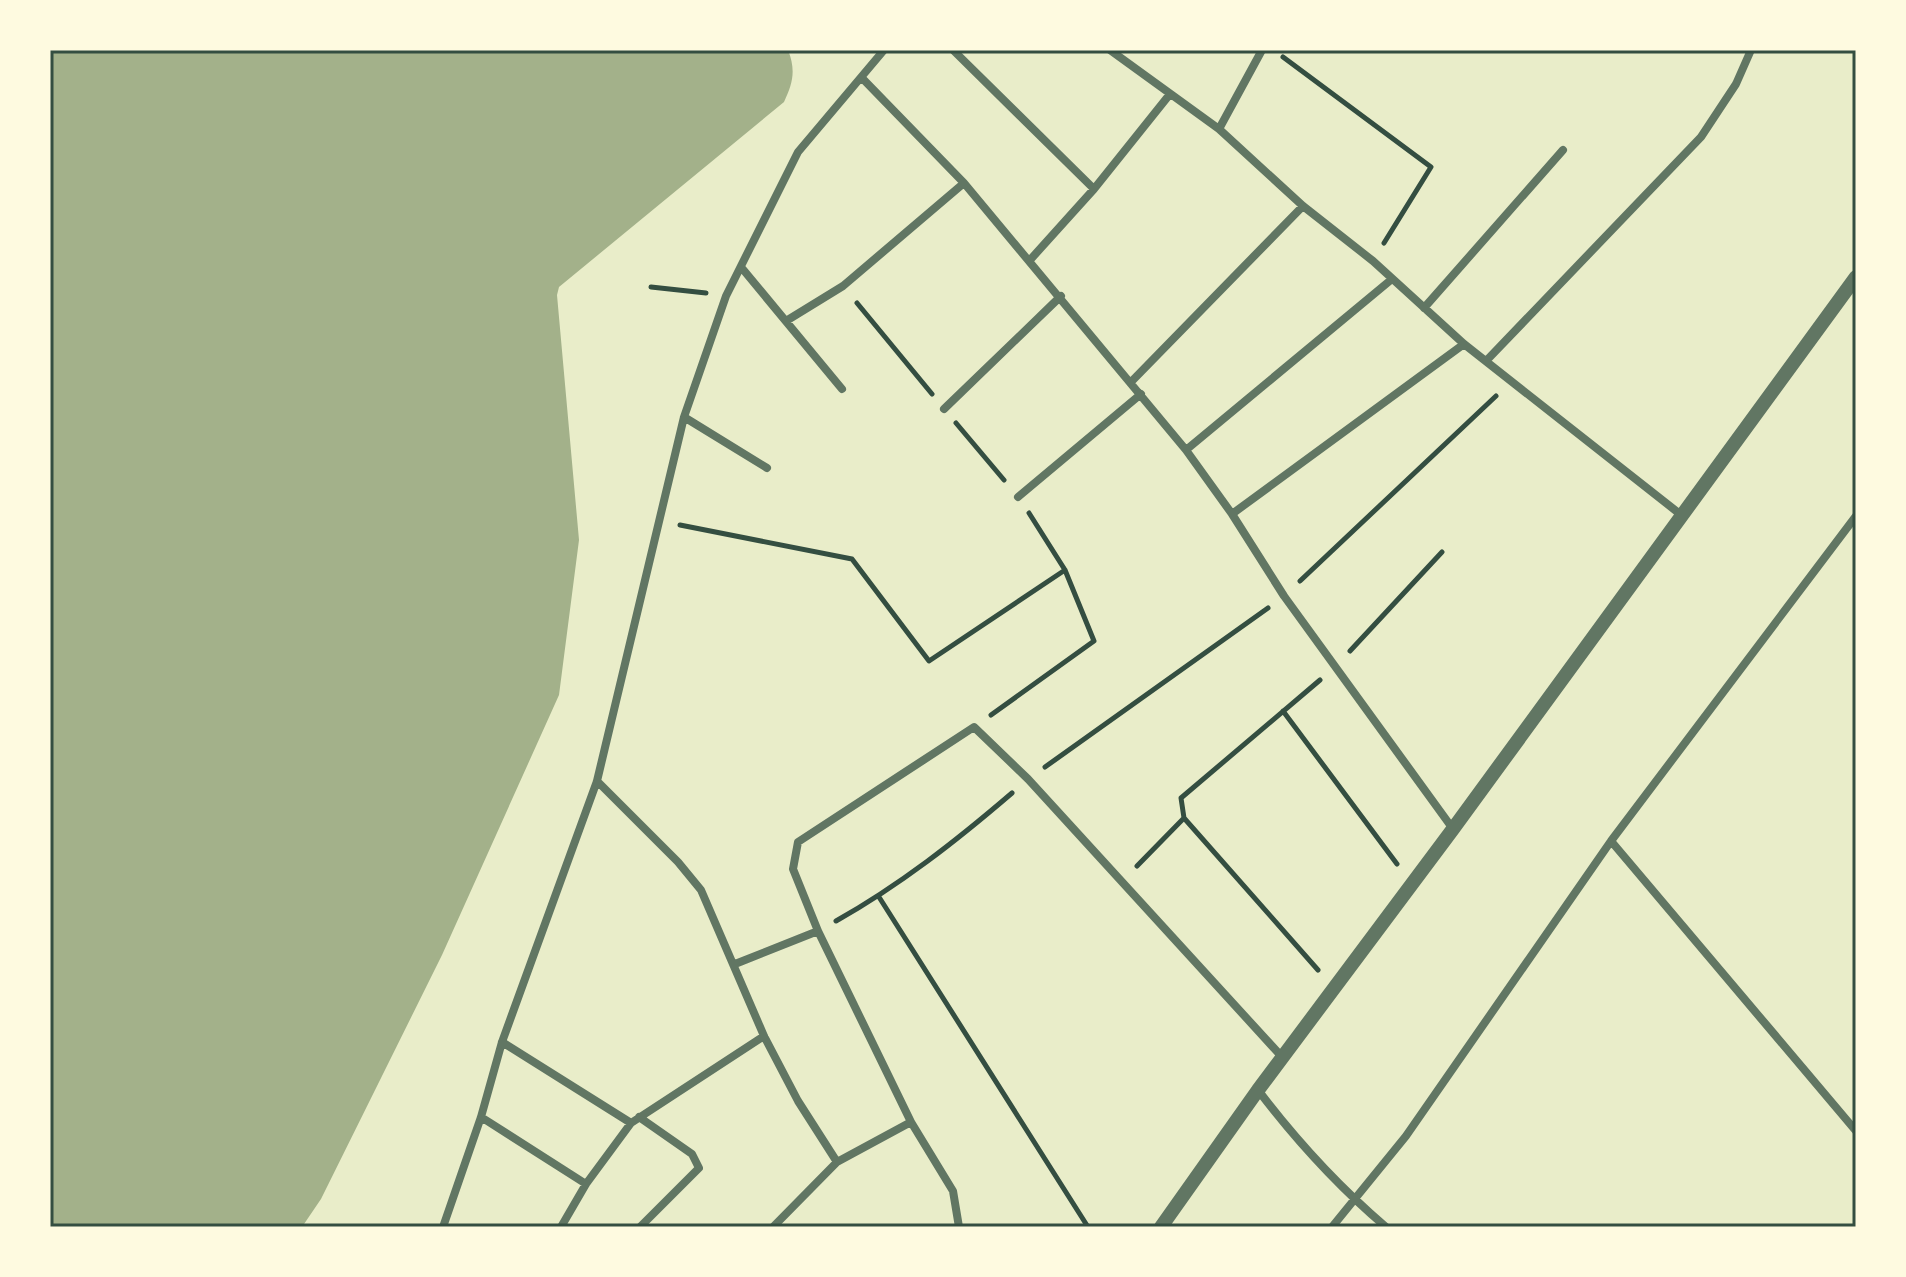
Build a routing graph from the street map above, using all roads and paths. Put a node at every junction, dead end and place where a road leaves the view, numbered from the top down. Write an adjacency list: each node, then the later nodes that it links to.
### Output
1 (884, 50): 7 (street)
2 (953, 50): 12 (street)
3 (1110, 50): 8 (street)
4 (1262, 50): 9 (street)
5 (1273, 50): 15 (path)
6 (1751, 50): 26 (street)
7 (862, 78): 11 (street); 16 (street)
8 (1170, 94): 9 (street); 12 (street)
9 (1219, 129): 13 (street)
10 (1563, 150): 23 (street)
11 (964, 183): 14 (street); 19 (street)
12 (1094, 189): 14 (street)
13 (1303, 206): 15 (street); 28 (street)
14 (1030, 260): 22 (street)
15 (1373, 261): 18 (street)
16 (741, 267): 21 (street); 24 (street)
17 (1856, 277): 37 (street)
18 (1392, 279): 23 (street); 33 (street)
19 (843, 286): 24 (street); 31 (path)
20 (651, 287): 21 (path)
21 (726, 296): 32 (street)
22 (1061, 296): 28 (street); 31 (street)
23 (1424, 308): 25 (street)
24 (786, 321): 29 (street)
25 (1464, 344): 26 (street); 36 (street)
26 (1487, 360): 27 (street)
27 (1513, 380): 37 (street); 42 (path)
28 (1131, 382): 30 (street)
29 (842, 389)
30 (1141, 394): 33 (street); 35 (street)
31 (944, 409): 35 (path)
32 (684, 417): 34 (street); 39 (street)
33 (1186, 450): 36 (street)
34 (767, 468)
35 (1018, 497): 41 (path)
36 (1232, 514): 42 (street)
37 (1680, 514): 49 (street)
38 (1856, 516): 50 (street)
39 (661, 522): 41 (path); 47 (street)
40 (1442, 552): 43 (path)
41 (1065, 570): 45 (path)
42 (1284, 596): 43 (street); 46 (path)
43 (1335, 667): 44 (path); 49 (street)
44 (1283, 711): 48 (path); 52 (path)
45 (974, 727): 46 (street); 54 (street)
46 (1028, 779): 51 (street); 53 (path)
47 (597, 781): 55 (street); 58 (street)
48 (1184, 818): 51 (path); 56 (path)
49 (1453, 829): 52 (street)
50 (1611, 841): 64 (street); 67 (street)
51 (1121, 881): 59 (street)
52 (1412, 884): 56 (street)
53 (879, 897): 54 (path); 73 (path)
54 (818, 931): 55 (street); 63 (street)
55 (735, 964): 57 (street)
56 (1335, 990): 59 (street)
57 (764, 1036): 62 (street); 65 (street)
58 (502, 1042): 61 (street); 62 (street)
59 (1283, 1058): 60 (street)
60 (1258, 1090): 67 (street); 74 (street)
61 (481, 1117): 66 (street); 68 (street)
62 (635, 1120): 66 (street); 70 (street)
63 (911, 1122): 65 (street); 72 (street)
64 (1856, 1131)
65 (837, 1162): 71 (street)
66 (586, 1184): 69 (street)
67 (1354, 1200): 75 (street); 76 (street)
68 (443, 1227)
69 (561, 1227)
70 (640, 1227)
71 (773, 1227)
72 (959, 1227)
73 (1088, 1227)
74 (1161, 1227)
75 (1332, 1227)
76 (1386, 1227)

